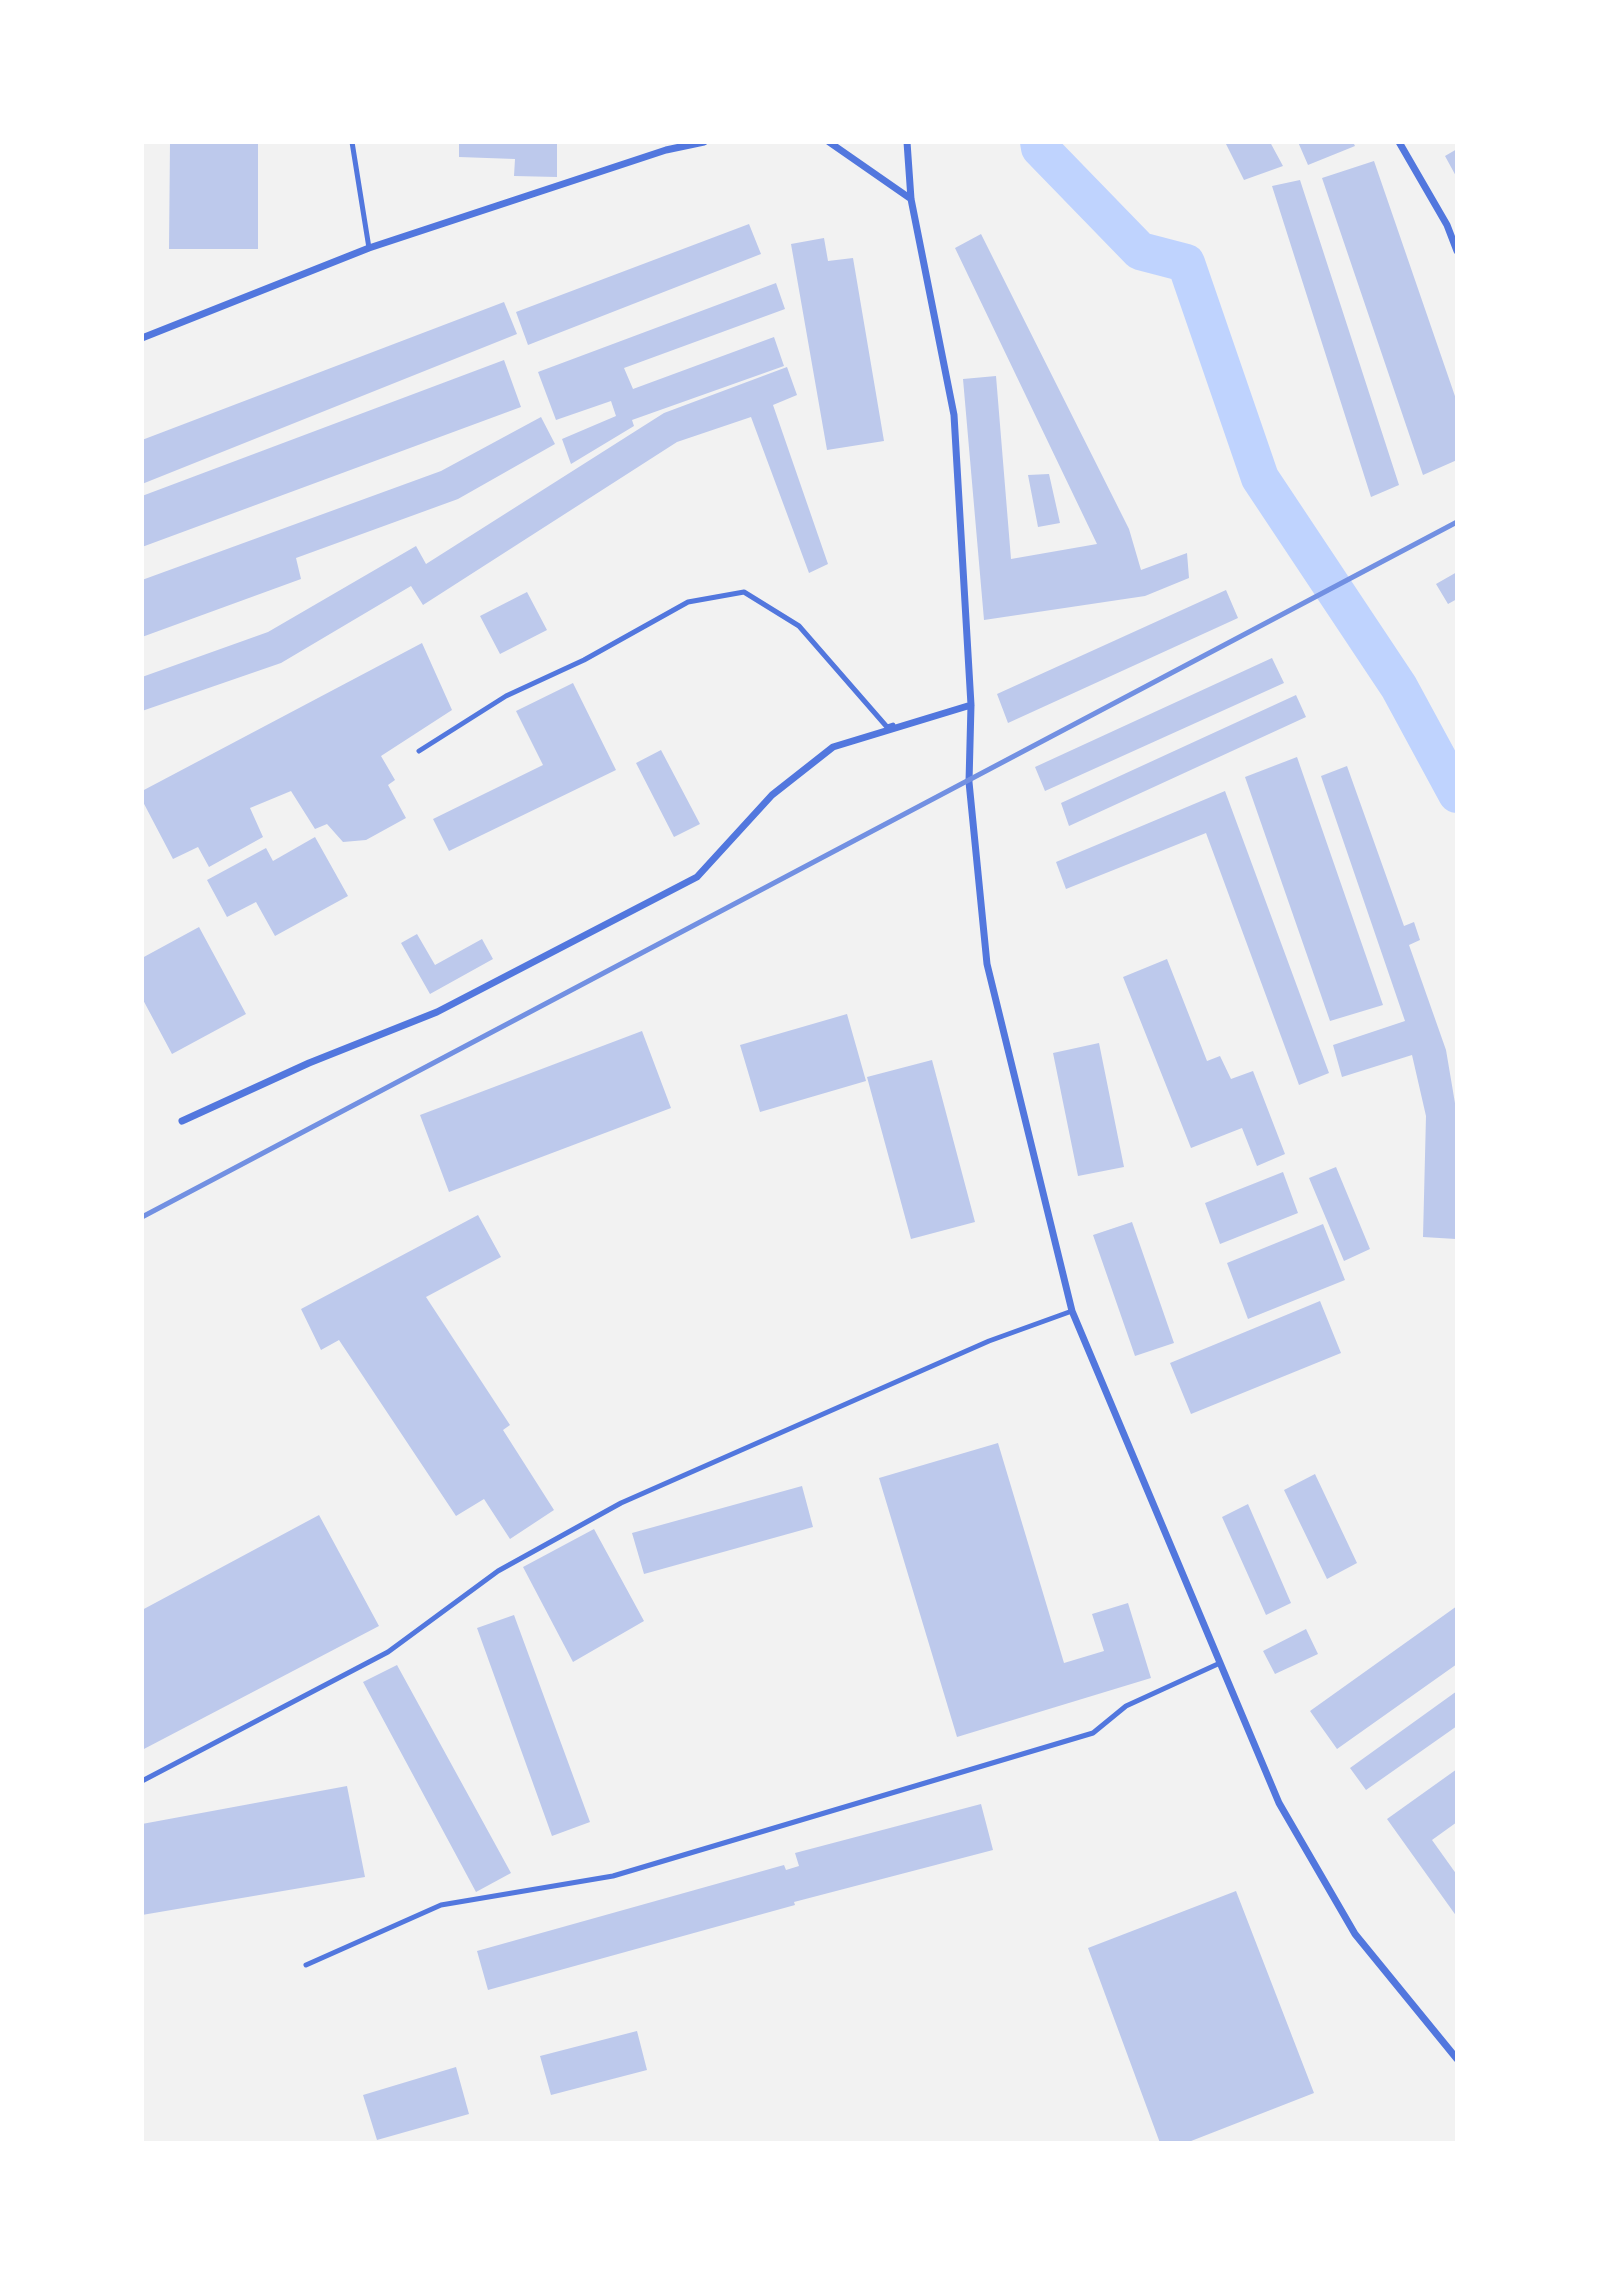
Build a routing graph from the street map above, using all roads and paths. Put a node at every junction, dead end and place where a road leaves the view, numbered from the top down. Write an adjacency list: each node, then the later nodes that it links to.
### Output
1 (352, 142): 7 (lane)
2 (704, 142): 7 (street)
3 (829, 142): 6 (street)
4 (907, 142): 6 (street)
5 (1398, 142): 8 (street)
6 (911, 200): 10 (street)
7 (369, 248): 9 (street)
8 (1457, 251)
9 (142, 338)
10 (971, 705): 11 (lane); 12 (street); 13 (street)
11 (419, 751)
12 (182, 1121)
13 (1072, 1311): 14 (street); 15 (lane)
14 (1220, 1663): 16 (lane); 17 (street)
15 (142, 1781)
16 (306, 1965)
17 (1457, 2059)

